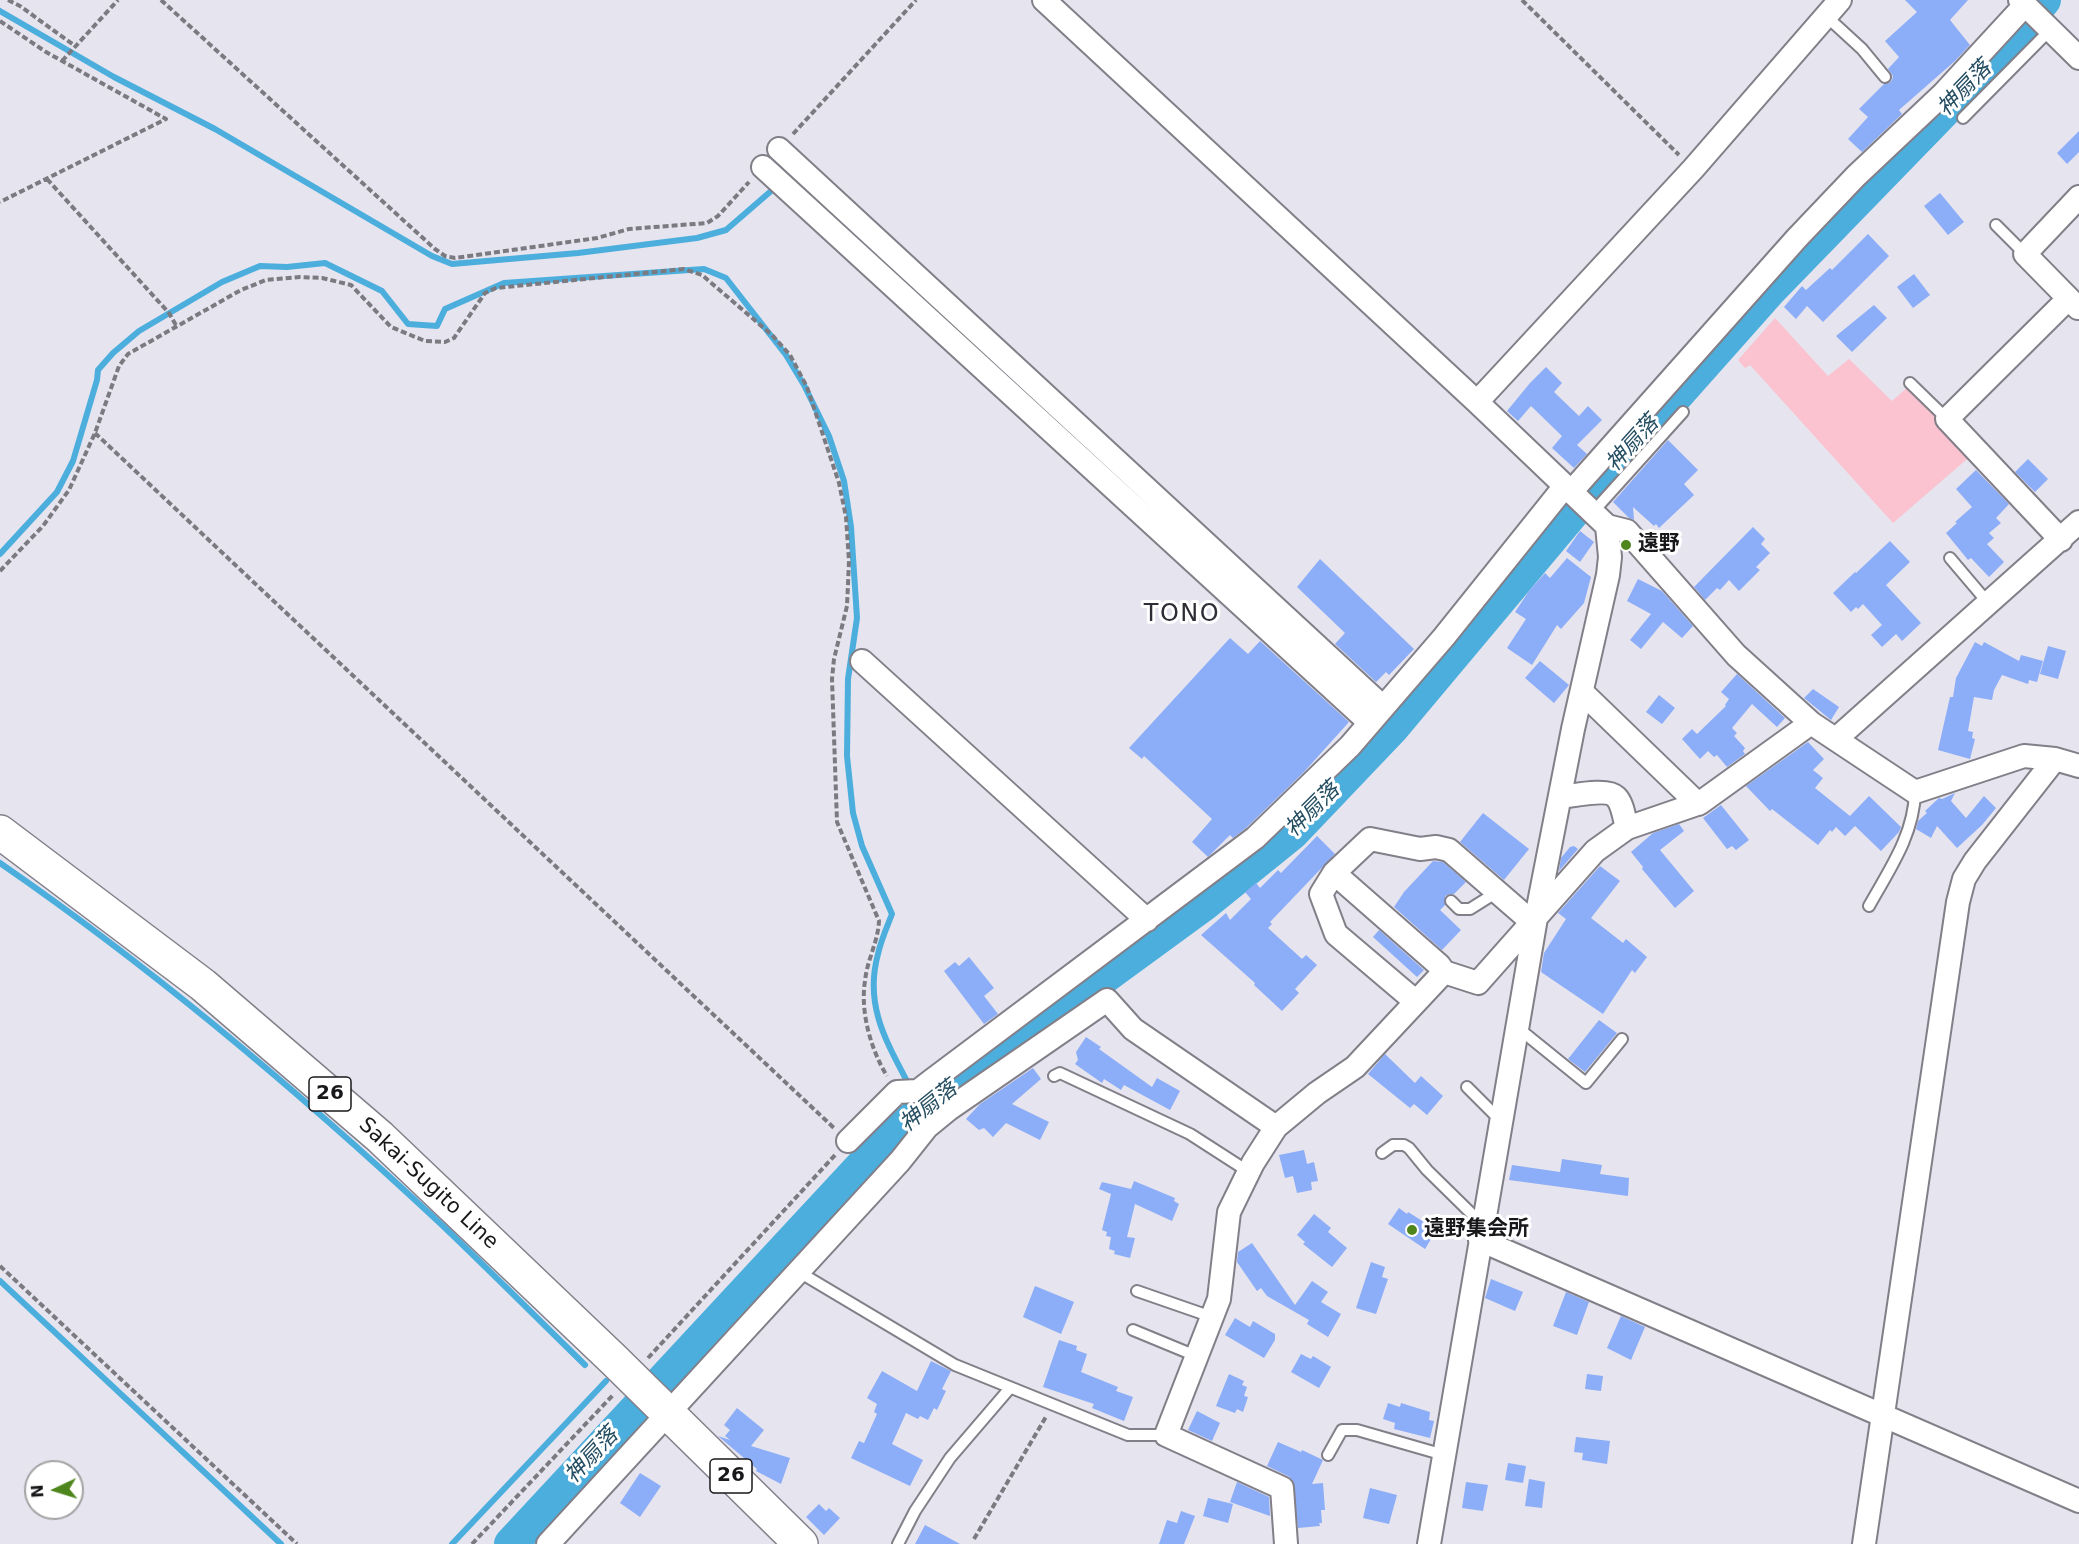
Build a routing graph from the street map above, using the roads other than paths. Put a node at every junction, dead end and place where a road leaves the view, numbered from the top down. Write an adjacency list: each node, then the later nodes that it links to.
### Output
1 (1044, 0): 15 (street)
2 (2022, 3): 4 (street); 18 (street)
3 (1833, 8): 6 (lane); 15 (street)
4 (2050, 30): 5 (street); 7 (lane)
5 (2079, 58)
6 (1885, 77)
7 (1963, 118)
8 (779, 149): 26 (street)
9 (763, 167): 26 (street)
10 (2079, 197): 12 (street)
11 (1996, 225): 12 (lane)
12 (2025, 254): 13 (street)
13 (2073, 304): 17 (street)
14 (1910, 383): 17 (lane)
15 (1477, 402): 18 (street)
16 (1683, 411): 19 (lane)
17 (1947, 419): 21 (street)
18 (1568, 489): 19 (street); 26 (street)
19 (1600, 519): 25 (street); 27 (street)
20 (2079, 522): 21 (street)
21 (2061, 540): 23 (street)
22 (1950, 558): 23 (lane)
23 (1989, 604): 28 (street)
24 (861, 661): 41 (street)
25 (1583, 693): 32 (street); 33 (street)
26 (1377, 715): 41 (street)
27 (1811, 723): 28 (street); 33 (street)
28 (1836, 739): 31 (street)
29 (2055, 759): 30 (street); 31 (street); 63 (street)
30 (2079, 766)
31 (1915, 792): 39 (lane)
32 (1560, 797): 34 (street); 40 (street)
33 (1698, 804): 34 (street)
34 (1627, 828): 40 (street)
35 (0, 832): 62 (main road, Sakai-Sugito Line / 26)
36 (1334, 873): 37 (street); 42 (street); 43 (street)
37 (1497, 891): 38 (lane); 40 (street)
38 (1450, 901)
39 (1869, 906)
40 (1536, 918): 42 (street); 44 (street)
41 (1147, 920): 47 (street)
42 (1444, 972): 43 (street)
43 (1415, 1001): 51 (street)
44 (1517, 1028): 45 (lane); 50 (street)
45 (1622, 1039)
46 (1054, 1076): 54 (lane)
47 (931, 1082): 49 (street); 52 (street)
48 (1467, 1087): 50 (lane)
49 (949, 1109): 51 (street); 56 (street)
50 (1502, 1122): 55 (street)
51 (1276, 1127): 54 (street)
52 (848, 1141)
53 (1382, 1153): 55 (lane)
54 (1249, 1172): 58 (street)
55 (1482, 1233): 63 (street); 66 (street)
56 (799, 1272): 61 (lane); 62 (street)
57 (1137, 1291): 58 (lane)
58 (1212, 1317): 60 (street)
59 (1133, 1330): 60 (lane)
60 (1196, 1356): 64 (street)
61 (1010, 1388): 64 (lane); 70 (lane)
62 (665, 1411): 68 (street); 69 (main road, Sakai-Sugito Line / 26)
63 (1883, 1416): 67 (street); 73 (street)
64 (1166, 1435): 71 (street)
65 (1328, 1455): 66 (lane)
66 (1444, 1455): 72 (street)
67 (2079, 1501)
68 (548, 1544)
69 (801, 1544)
70 (898, 1544)
71 (1286, 1544)
72 (1429, 1544)
73 (1864, 1544)

